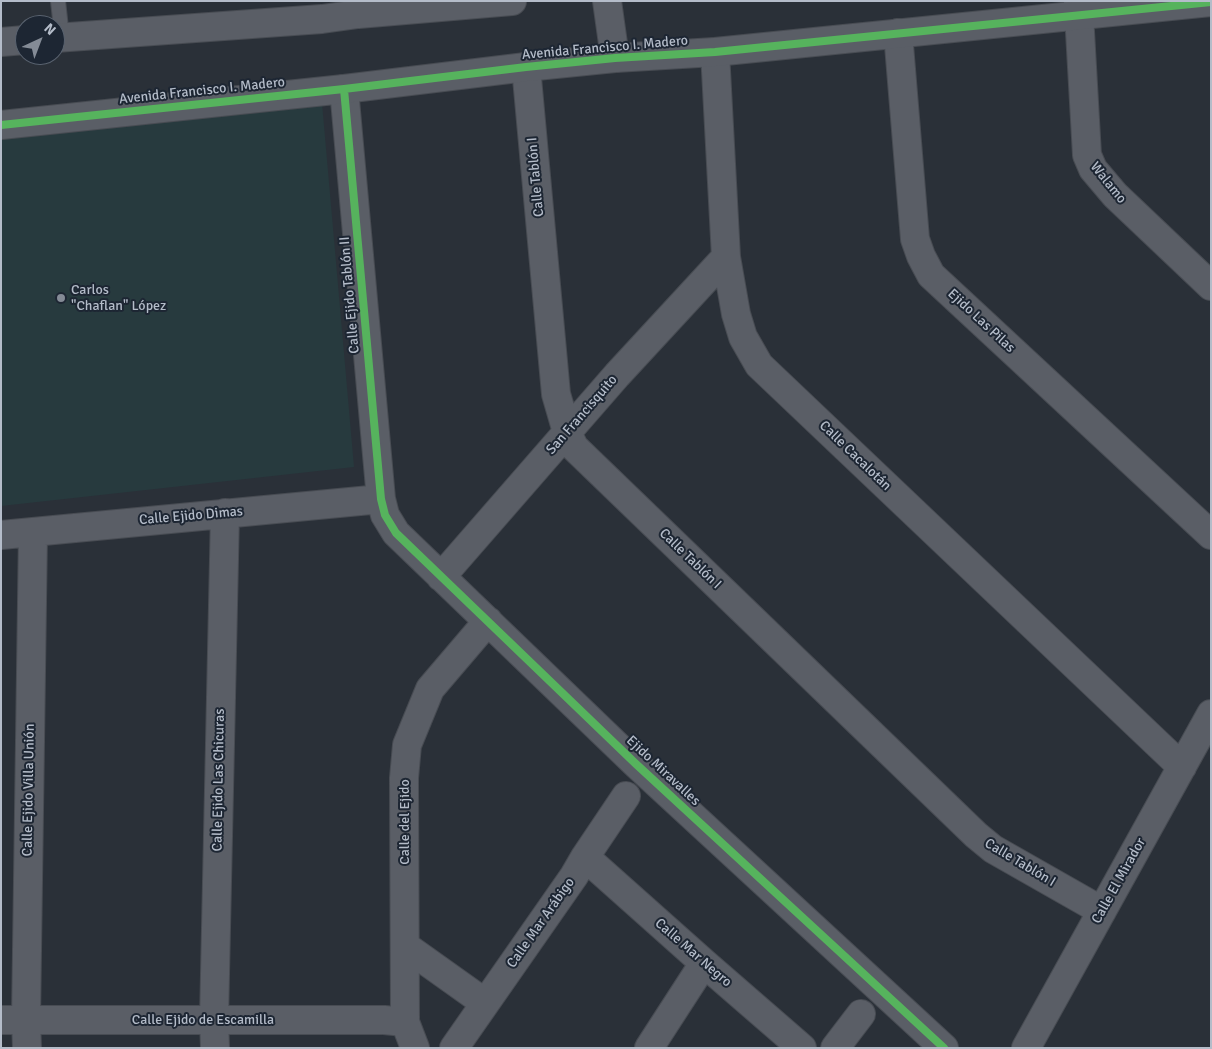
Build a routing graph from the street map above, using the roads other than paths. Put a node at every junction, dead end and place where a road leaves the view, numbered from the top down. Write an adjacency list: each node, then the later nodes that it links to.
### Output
1 (58, 1): 7 (lane)
2 (512, 1): 5 (street)
3 (607, 1): 13 (street)
4 (1211, 2): 6 (street, Avenida Francisco I. Madero)
5 (358, 8): 9 (street)
6 (1078, 8): 8 (street, Avenida Francisco I. Madero); 18 (street, Walamo)
7 (58, 15)
8 (898, 33): 12 (street, Avenida Francisco I. Madero); 24 (street, Ejido Las Pilas)
9 (65, 38)
10 (15, 41): 11 (street)
11 (1, 42)
12 (715, 52): 13 (street, Avenida Francisco I. Madero); 17 (street, Calle Cacalotán)
13 (615, 58): 14 (street, Avenida Francisco I. Madero)
14 (526, 67): 15 (street, Avenida Francisco I. Madero); 19 (street, Calle Tablón I)
15 (344, 89): 16 (street, Avenida Francisco I. Madero); 20 (street, Calle Ejido Tablón II)
16 (1, 125)
17 (726, 257): 19 (street, San Francisquito); 28 (street, Calle Cacalotán)
18 (1211, 286)
19 (567, 432): 25 (street, San Francisquito); 31 (street, Calle Tablón I)
20 (381, 499): 21 (street, Calle Ejido Dimas); 25 (street, Ejido Miravalles)
21 (226, 513): 22 (street, Calle Ejido Dimas); 37 (street, Calle Ejido Las Chicuras)
22 (33, 532): 23 (street, Calle Ejido Dimas); 36 (street, Calle Ejido Villa Unión)
23 (1, 535)
24 (1211, 535)
25 (441, 577): 26 (street, Ejido Miravalles)
26 (488, 621): 32 (street, Calle del Ejido); 46 (street, Ejido Miravalles)
27 (1211, 714): 28 (street, Calle El Mirador)
28 (1182, 767): 31 (street, Calle El Mirador)
29 (626, 796): 30 (street, Calle Mar Arábigo)
30 (585, 857): 33 (street, Calle Mar Negro); 34 (street, Calle Mar Arábigo)
31 (1102, 911): 47 (street, Calle El Mirador)
32 (405, 946): 34 (street); 38 (street, Calle del Ejido)
33 (704, 963): 43 (street); 44 (street, Calle Mar Negro)
34 (485, 1003): 42 (street, Calle Mar Arábigo)
35 (861, 1014): 45 (street)
36 (14, 1020): 37 (street, Calle Ejido de Escamilla); 39 (street, Calle Ejido Villa Unión)
37 (214, 1020): 38 (street, Calle Ejido de Escamilla); 40 (street, Calle Ejido Las Chicuras)
38 (405, 1022): 41 (street, Calle del Ejido)
39 (27, 1048)
40 (215, 1048)
41 (415, 1048)
42 (454, 1048)
43 (649, 1048)
44 (802, 1048)
45 (835, 1048)
46 (944, 1048)
47 (1026, 1048)

